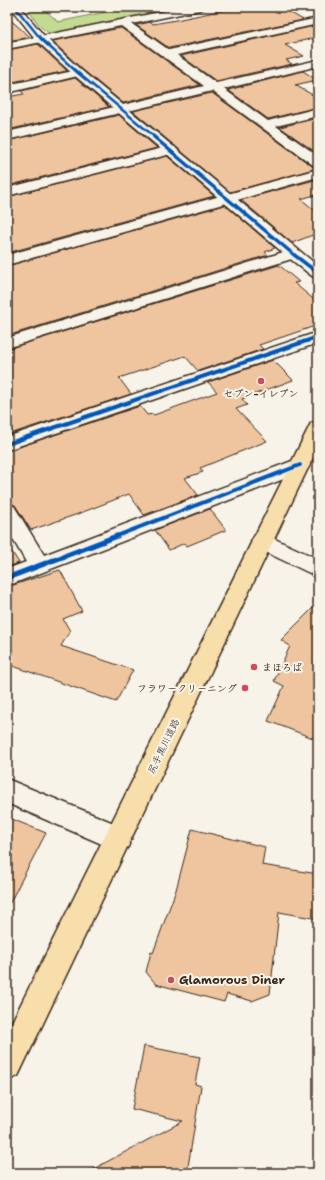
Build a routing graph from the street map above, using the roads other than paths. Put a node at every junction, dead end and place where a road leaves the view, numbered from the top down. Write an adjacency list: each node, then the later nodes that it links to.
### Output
1 (200, 7): 4 (street)
2 (13, 8): 5 (street)
3 (318, 21): 7 (street)
4 (124, 22): 5 (street); 7 (street)
5 (41, 39): 6 (street); 9 (street)
6 (7, 46)
7 (168, 54): 11 (street)
8 (318, 64): 11 (street)
9 (78, 73): 10 (street); 12 (street)
10 (7, 88)
11 (215, 88): 12 (street); 14 (street)
12 (121, 110): 15 (street); 16 (street)
13 (318, 112): 14 (street)
14 (266, 125): 17 (street)
15 (7, 136)
16 (170, 150): 19 (street); 20 (street)
17 (318, 162)
18 (318, 173): 20 (street)
19 (7, 192)
20 (227, 199): 21 (street); 22 (street)
21 (293, 254): 23 (street); 25 (street)
22 (7, 260)
23 (318, 273)
24 (318, 337): 27 (street)
25 (7, 344)
26 (318, 427): 28 (main road, 尻手黒川道路)
27 (7, 444)
28 (300, 465): 30 (main road, 尻手黒川道路); 32 (street)
29 (7, 511): 32 (street)
30 (262, 542): 31 (street); 35 (main road, 尻手黒川道路)
31 (316, 563)
32 (39, 565): 33 (street)
33 (7, 578)
34 (7, 791): 35 (street)
35 (118, 838): 36 (main road, 尻手黒川道路)
36 (7, 1065)

